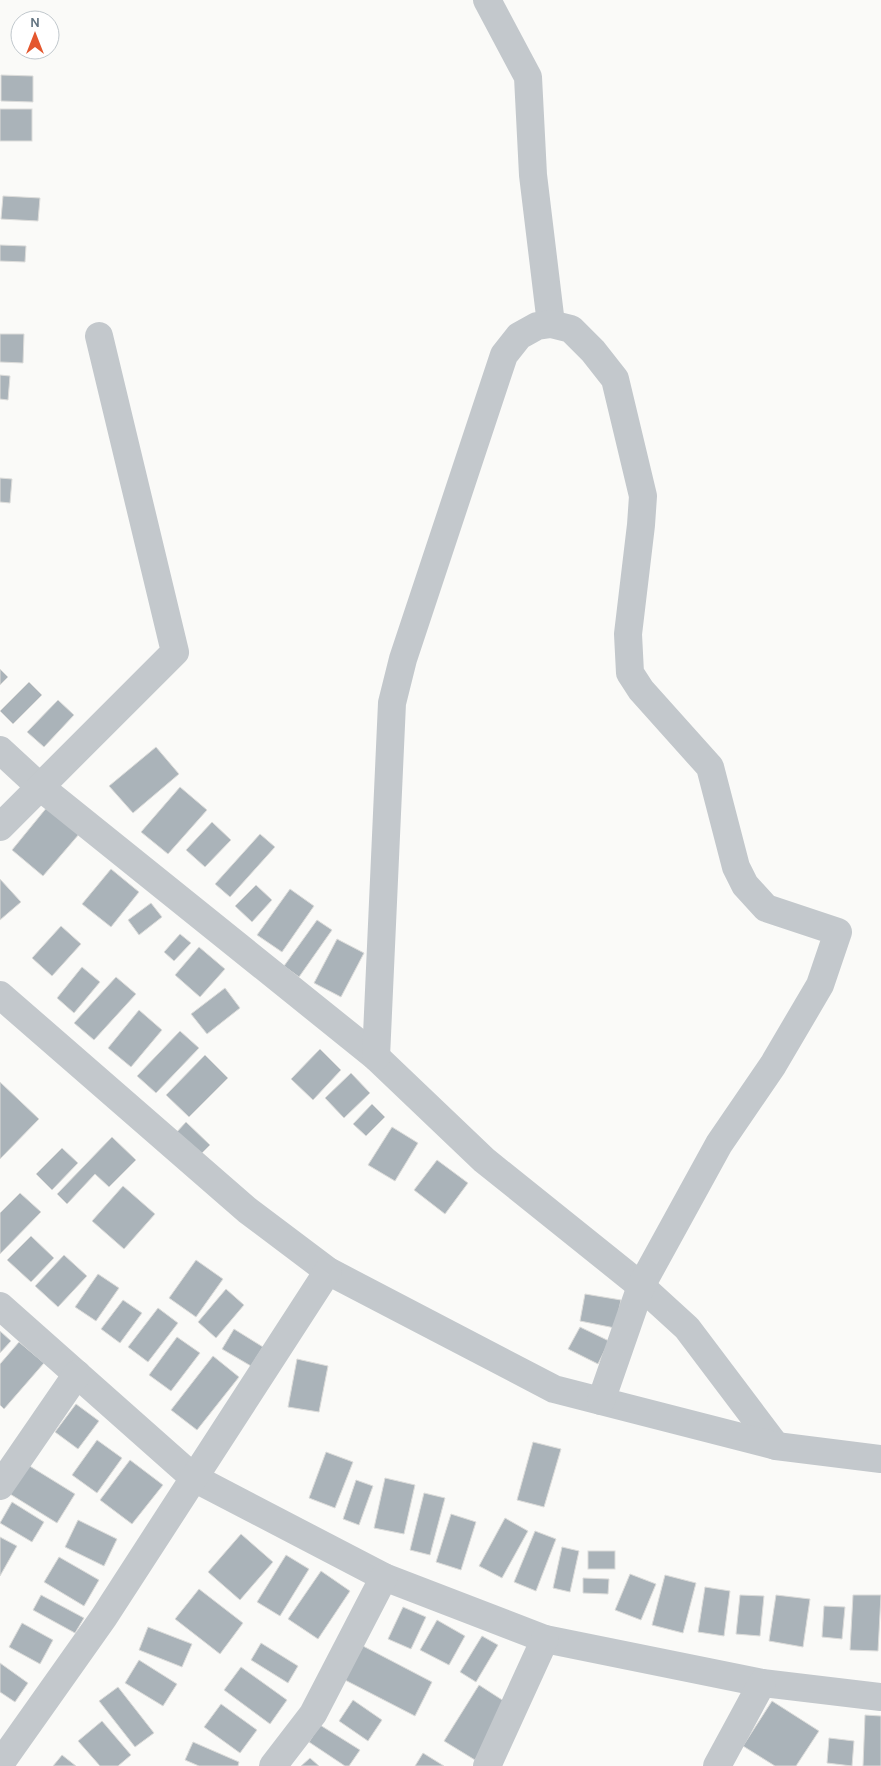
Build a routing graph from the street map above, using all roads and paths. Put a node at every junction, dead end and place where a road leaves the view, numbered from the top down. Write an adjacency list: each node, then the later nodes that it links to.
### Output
1 (487, 0): 2 (street)
2 (551, 324): 8 (street); 10 (street)
3 (99, 336): 5 (street)
4 (0, 750): 5 (street)
5 (39, 786): 6 (street); 8 (street)
6 (0, 827)
7 (0, 995): 9 (street)
8 (376, 1057): 10 (street)
9 (328, 1271): 13 (street); 16 (street)
10 (642, 1286): 13 (street); 14 (street)
11 (0, 1306): 12 (street)
12 (77, 1374): 16 (street); 17 (street)
13 (601, 1401): 14 (street)
14 (776, 1446): 15 (street)
15 (881, 1459)
16 (194, 1478): 18 (street); 22 (street)
17 (0, 1486)
18 (384, 1577): 19 (street); 23 (street)
19 (545, 1639): 20 (street); 24 (street)
20 (762, 1683): 21 (street); 25 (street)
21 (881, 1697)
22 (0, 1764)
23 (274, 1766)
24 (487, 1766)
25 (717, 1766)

